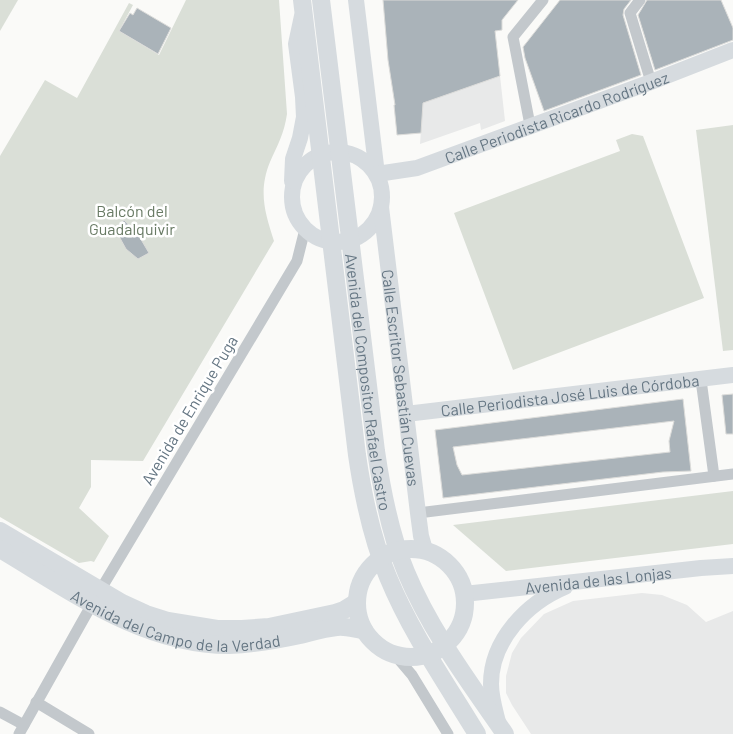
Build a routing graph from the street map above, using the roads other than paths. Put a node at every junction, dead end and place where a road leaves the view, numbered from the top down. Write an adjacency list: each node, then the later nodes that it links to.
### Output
1 (321, 0): 9 (main road, Avenida del Compositor Rafael Castro)
2 (356, 0): 11 (street)
3 (542, 0): 8 (street)
4 (640, 0): 7 (street)
5 (302, 4): 10 (main road, Avenida del Compositor Rafael Castro); 12 (street, Avenida del Compositor Rafael Castro)
6 (733, 50): 7 (street, Calle Periodista Ricardo Rodríguez)
7 (651, 82): 8 (street, Calle Periodista Ricardo Rodríguez)
8 (530, 125): 11 (street, Calle Periodista Ricardo Rodríguez)
9 (339, 151): 10 (street); 11 (street); 15 (main road, Avenida del Compositor Rafael Castro)
10 (321, 154): 12 (street); 16 (main road, Avenida del Compositor Rafael Castro)
11 (377, 174): 13 (street, Calle Escritor Sebastián Cuevas)
12 (292, 186): 14 (street, Avenida del Compositor Rafael Castro)
13 (381, 207): 15 (street); 19 (street, Calle Escritor Sebastián Cuevas)
14 (305, 229): 16 (street); 31 (street, Avenida de Enrique Puga)
15 (351, 240): 16 (street); 25 (main road, Avenida del Compositor Rafael Castro)
16 (331, 242): 27 (main road, Avenida del Compositor Rafael Castro)
17 (733, 375): 18 (street, Calle Periodista José Luis de Córdoba)
18 (701, 380): 19 (street, Calle Periodista José Luis de Córdoba); 21 (street)
19 (406, 414): 22 (street, Calle Escritor Sebastián Cuevas)
20 (733, 474): 21 (street)
21 (714, 476): 22 (street)
22 (418, 513): 26 (street, Calle Escritor Sebastián Cuevas)
23 (0, 532): 31 (main road, Avenida del Campo de la Verdad)
24 (0, 549): 31 (main road, Avenida del Campo de la Verdad)
25 (398, 550): 26 (main road); 27 (main road); 34 (main road, Avenida del Compositor Rafael Castro)
26 (425, 550): 30 (main road)
27 (381, 558): 32 (main road); 36 (main road, Avenida del Compositor Rafael Castro)
28 (733, 566): 29 (street, Avenida de las Lonjas)
29 (580, 582): 30 (street, Avenida de las Lonjas); 40 (street)
30 (464, 594): 34 (main road)
31 (96, 597): 32 (main road, Avenida del Campo de la Verdad); 33 (main road, Avenida del Campo de la Verdad); 37 (street, Avenida de Enrique Puga)
32 (357, 602): 33 (main road)
33 (364, 630): 35 (main road)
34 (445, 646): 36 (main road); 40 (main road, Avenida del Compositor Rafael Castro)
35 (395, 655): 36 (main road); 42 (street)
36 (428, 655): 43 (main road, Avenida del Compositor Rafael Castro)
37 (36, 702): 39 (street, Avenida de Enrique Puga); 41 (street)
38 (0, 712): 39 (street)
39 (21, 729)
40 (502, 731)
41 (89, 734)
42 (448, 734)
43 (477, 734)

